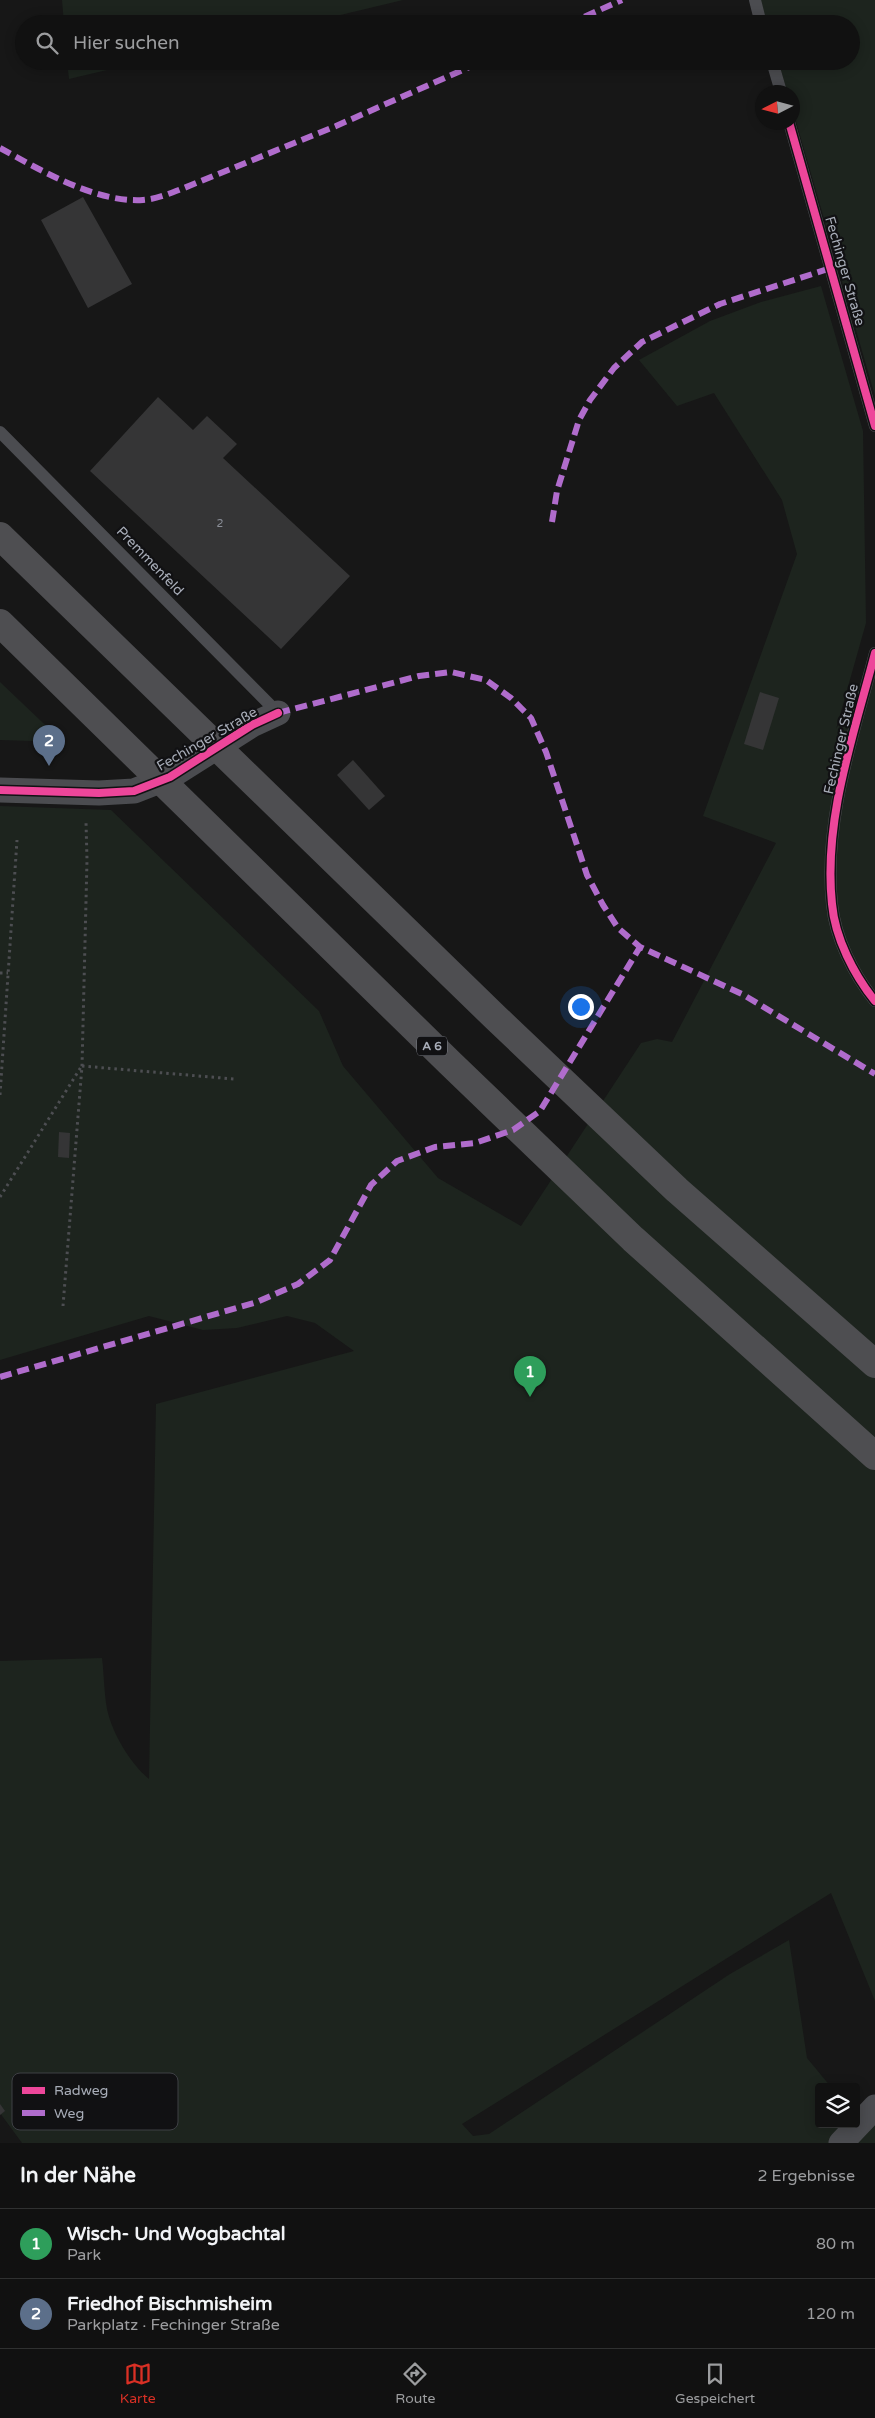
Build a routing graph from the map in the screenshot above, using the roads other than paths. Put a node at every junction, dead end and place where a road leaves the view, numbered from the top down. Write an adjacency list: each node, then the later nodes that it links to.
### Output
1 (754, 0): 2 (lane)
2 (758, 15)
3 (775, 70): 4 (lane)
4 (779, 85)
5 (791, 130): 6 (lane, Fechinger Straße)
6 (875, 426)
7 (0, 432): 11 (lane, Premmenfeld)
8 (0, 536): 14 (highway, bridge)
9 (0, 623): 15 (highway, A 6, bridge)
10 (875, 653): 13 (lane, Fechinger Straße)
11 (278, 714): 12 (street, Fechinger Straße)
12 (0, 790)
13 (875, 1001)
14 (875, 1364)
15 (875, 1456)
16 (875, 2107): 17 (street)
17 (842, 2143)

